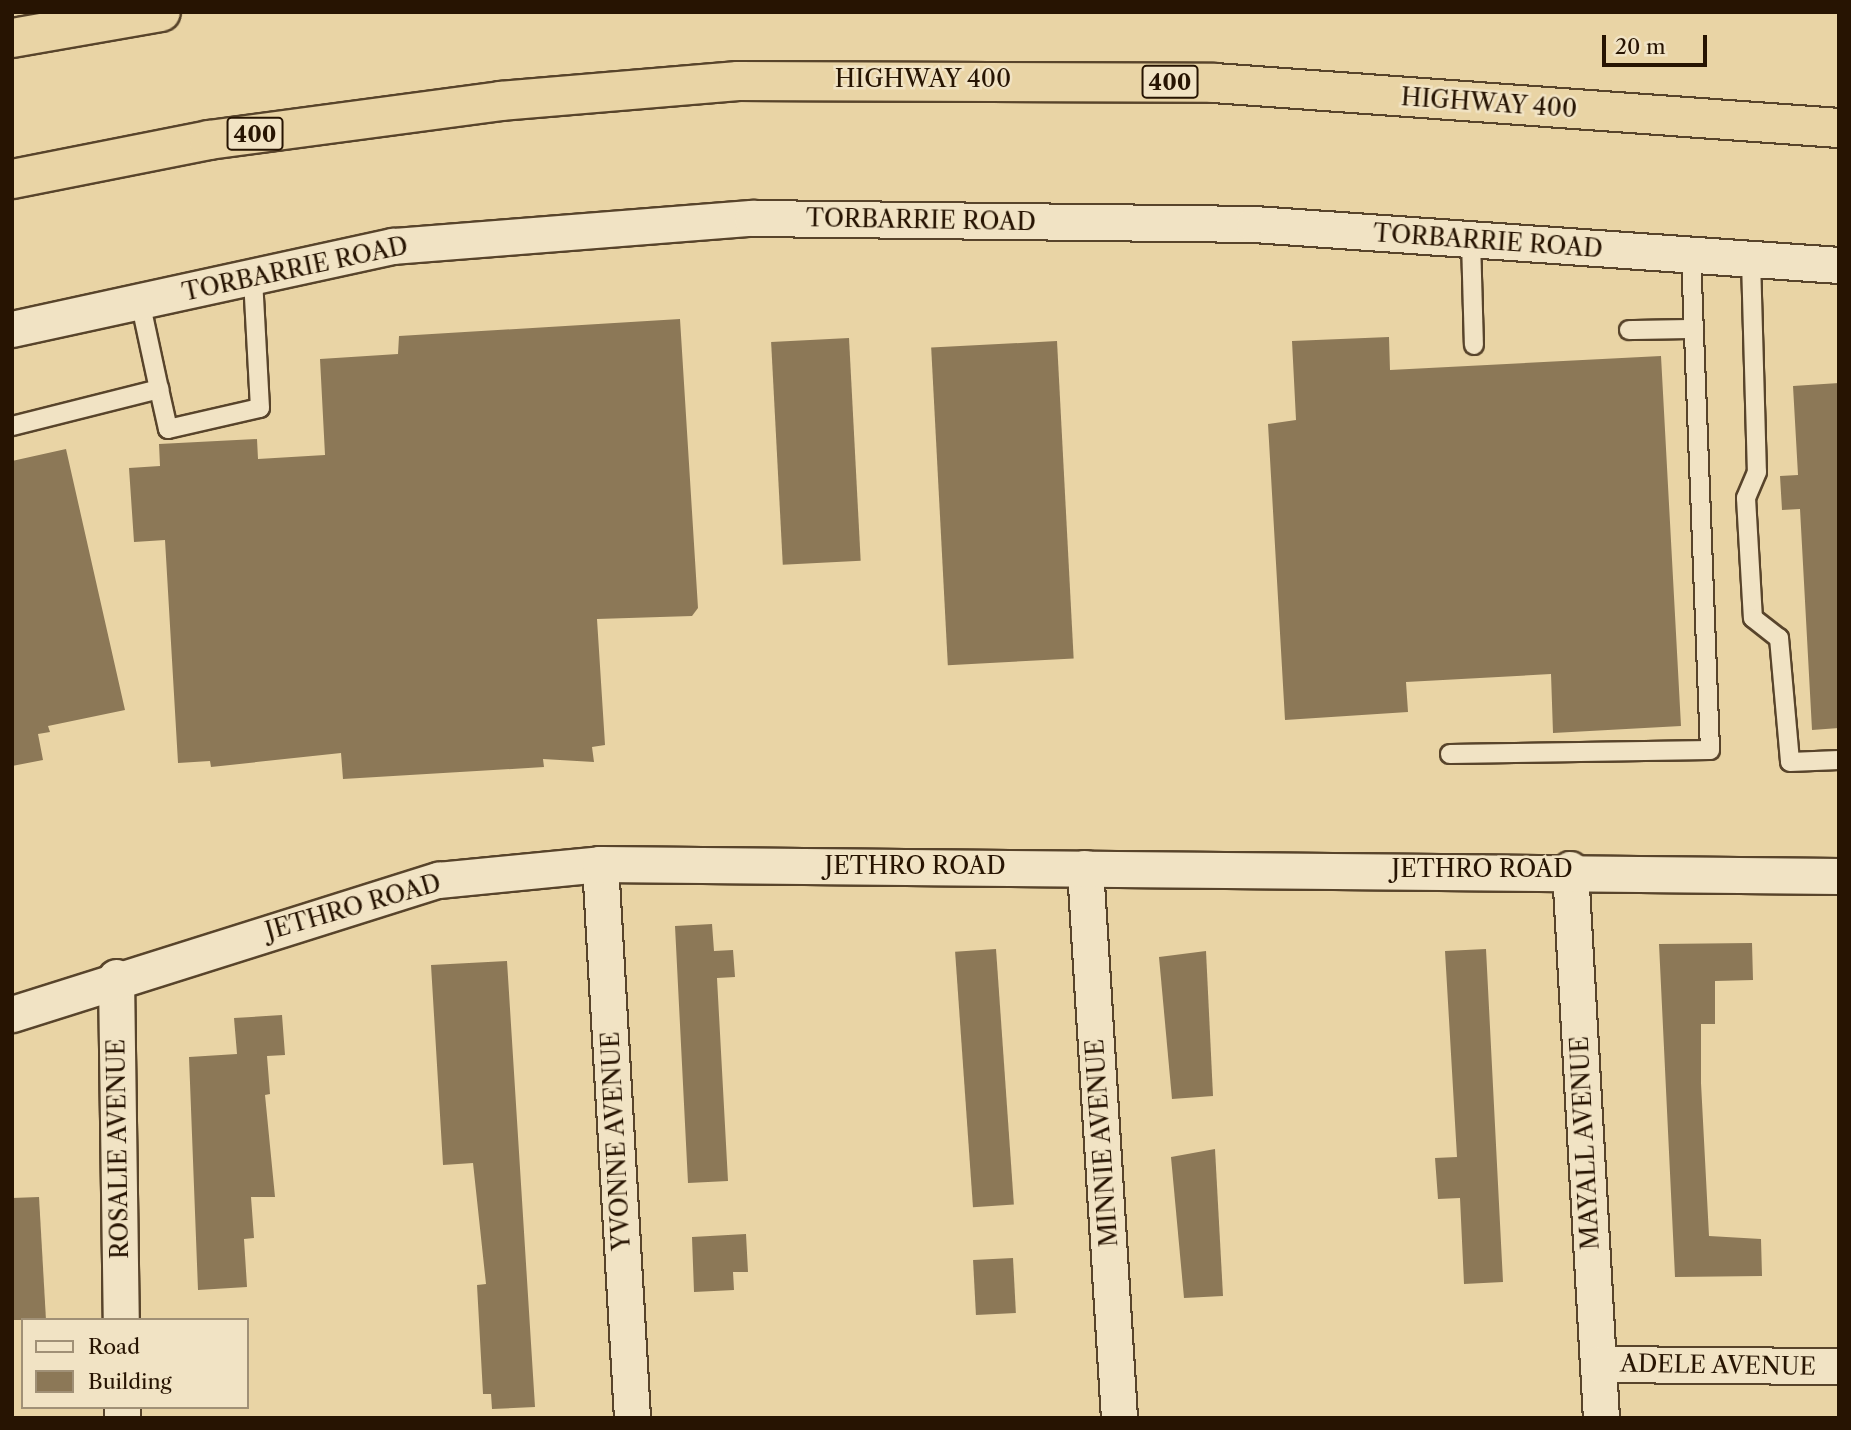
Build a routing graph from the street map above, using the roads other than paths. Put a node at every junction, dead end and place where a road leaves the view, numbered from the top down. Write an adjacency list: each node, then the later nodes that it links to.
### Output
1 (162, 12): 2 (highway)
2 (12, 38)
3 (1839, 128): 4 (highway, HIGHWAY 400 / 400)
4 (12, 179)
5 (1471, 240): 6 (street, TORBARRIE ROAD); 9 (street, TORBARRIE ROAD); 14 (lane)
6 (1691, 256): 7 (street, TORBARRIE ROAD); 12 (lane)
7 (1751, 260): 8 (street, TORBARRIE ROAD); 18 (lane)
8 (1839, 265)
9 (253, 277): 10 (street, TORBARRIE ROAD); 15 (lane)
10 (140, 302): 11 (street, TORBARRIE ROAD); 15 (lane)
11 (12, 329)
12 (1694, 329): 13 (lane); 17 (lane)
13 (1629, 330)
14 (1474, 345)
15 (159, 389): 16 (lane)
16 (12, 426)
17 (1450, 754)
18 (1839, 760)
19 (600, 864): 20 (street, JETHRO ROAD); 23 (street, JETHRO ROAD); 28 (street, YVONNE AVENUE)
20 (1085, 867): 21 (street, JETHRO ROAD); 29 (street, MINNIE AVENUE)
21 (1570, 869): 22 (street, JETHRO ROAD); 26 (street, MAYALL AVENUE)
22 (1839, 876)
23 (116, 977): 24 (street, JETHRO ROAD); 25 (street, ROSALIE AVENUE)
24 (12, 1014)
25 (121, 1318)
26 (1598, 1364): 27 (street, ADELE AVENUE); 30 (street, MAYALL AVENUE)
27 (1839, 1367)
28 (632, 1418)
29 (1119, 1418)
30 (1601, 1418)

